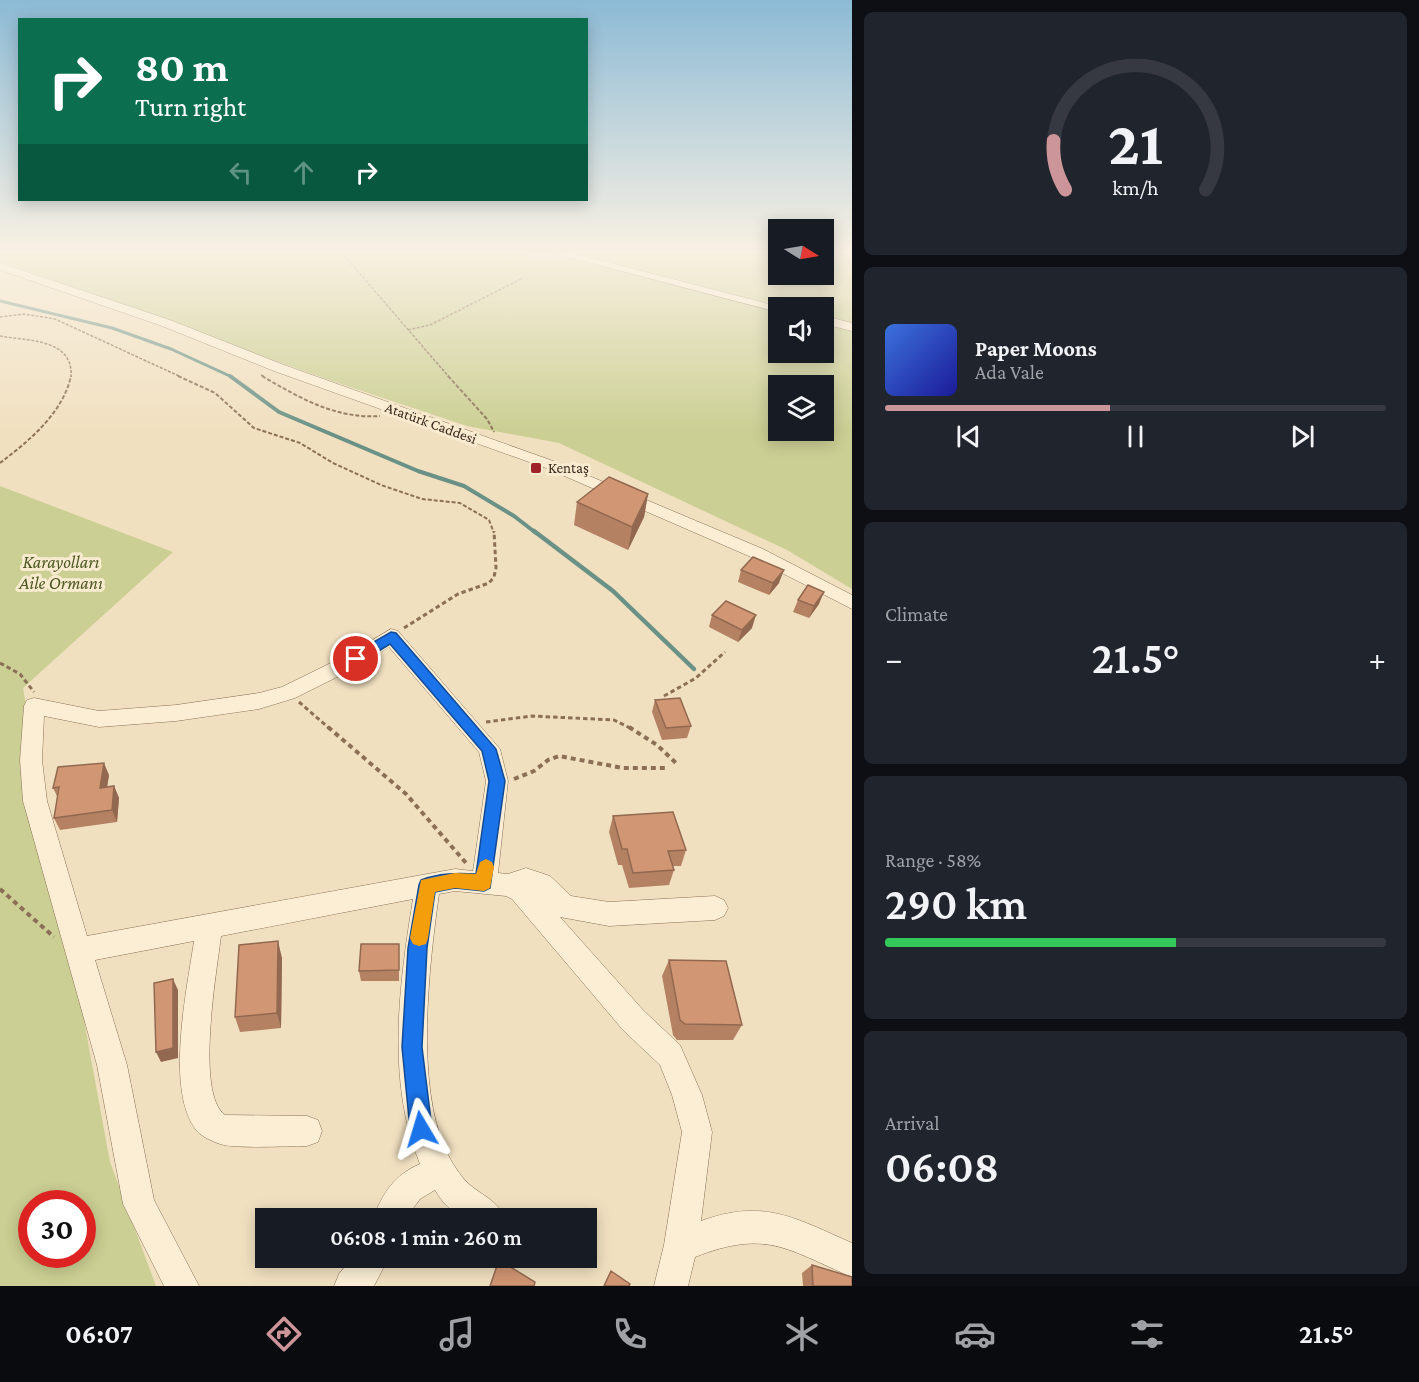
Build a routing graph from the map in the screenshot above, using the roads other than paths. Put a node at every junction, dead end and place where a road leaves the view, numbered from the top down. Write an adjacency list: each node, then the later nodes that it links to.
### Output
1 (137, 313): 4 (street, Atatürk Caddesi)
2 (834, 322): 3 (street)
3 (852, 327)
4 (852, 603)
5 (496, 884): 6 (street); 7 (street); 9 (street); 14 (street)
6 (428, 885): 8 (street); 11 (street)
7 (715, 908)
8 (209, 926): 9 (street); 10 (street)
9 (80, 950): 17 (street)
10 (307, 1131)
11 (441, 1172): 12 (street); 13 (street)
12 (394, 1208)
13 (474, 1208)
14 (681, 1245): 15 (street); 19 (street)
15 (852, 1260)
16 (366, 1268): 18 (street)
17 (182, 1286)
18 (351, 1286)
19 (671, 1286)

